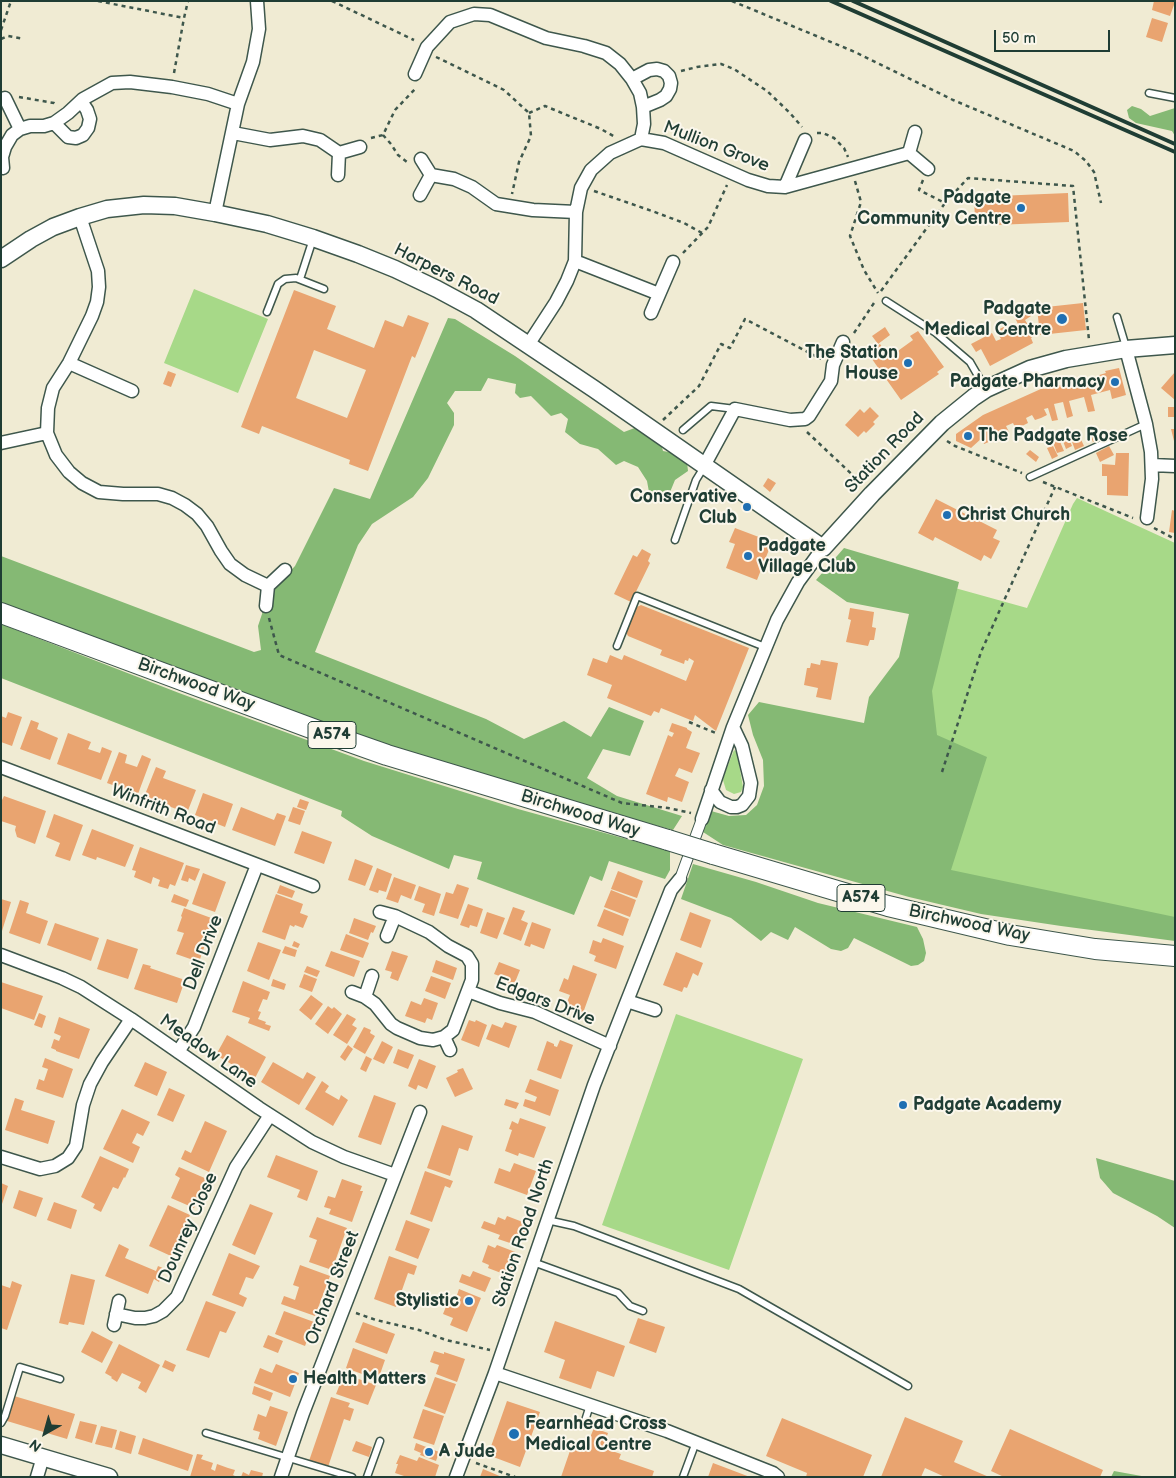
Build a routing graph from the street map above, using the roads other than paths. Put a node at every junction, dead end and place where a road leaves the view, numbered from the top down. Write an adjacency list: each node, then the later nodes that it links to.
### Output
1 (257, 1): 8 (street)
2 (415, 74): 3 (street)
3 (632, 79): 9 (street); 9 (street)
4 (1149, 92): 6 (lane)
5 (5, 98): 11 (street)
6 (1175, 98)
7 (81, 101): 8 (street); 10 (street); 10 (street)
8 (238, 104): 13 (street)
9 (643, 107): 15 (street)
10 (54, 123): 11 (street)
11 (20, 129): 20 (street)
12 (916, 132): 18 (street)
13 (233, 133): 17 (street); 27 (street)
14 (807, 138): 24 (street)
15 (641, 139): 24 (street, Mullion Grove); 26 (street, Mullion Grove)
16 (360, 147): 17 (street)
17 (339, 153): 22 (street)
18 (908, 153): 21 (street); 24 (street, Mullion Grove)
19 (421, 160): 23 (street)
20 (3, 168)
21 (928, 169)
22 (338, 175)
23 (430, 175): 25 (street); 26 (street)
24 (785, 187)
25 (420, 195)
26 (576, 212): 31 (street, Mullion Grove)
27 (215, 213): 28 (street, Harpers Road); 29 (street, Harpers Road)
28 (80, 217): 30 (street, Harpers Road); 44 (street)
29 (313, 238): 33 (lane); 41 (street, Harpers Road)
30 (1, 259)
31 (575, 261): 35 (street); 41 (street, Mullion Grove)
32 (673, 262): 35 (street)
33 (300, 279): 34 (lane); 37 (lane)
34 (324, 289)
35 (659, 294): 38 (street)
36 (886, 301): 45 (lane)
37 (268, 312)
38 (651, 313)
39 (1117, 317): 43 (lane)
40 (843, 342): 47 (street)
41 (528, 345): 52 (street, Harpers Road)
42 (1175, 345): 43 (street, Station Road)
43 (1126, 349): 45 (street, Station Road); 48 (street)
44 (68, 363): 46 (street); 50 (street)
45 (986, 389): 58 (street, Station Road)
46 (132, 391)
47 (735, 409): 49 (lane); 52 (street)
48 (1146, 424): 53 (street); 55 (lane)
49 (683, 430)
50 (47, 434): 51 (street); 60 (street)
51 (1, 443)
52 (704, 466): 57 (lane); 58 (street, Harpers Road)
53 (1152, 466): 54 (street); 56 (street)
54 (1175, 466)
55 (1030, 477)
56 (1146, 522)
57 (675, 540)
58 (823, 548): 64 (street, Station Road)
59 (285, 570): 60 (street)
60 (268, 586): 61 (street)
61 (266, 606)
62 (1, 612): 76 (main road, Birchwood Way / A574, bridge)
63 (617, 646): 64 (lane)
64 (765, 648): 65 (street, Station Road)
65 (733, 727): 67 (street, Station Road); 67 (street)
66 (1, 767): 69 (street, Winfrith Road)
67 (711, 790): 68 (street, Station Road)
68 (699, 816): 70 (street)
69 (257, 864): 71 (street, Winfrith Road); 87 (street, Dell Drive)
70 (680, 879): 81 (street, Station Road North)
71 (312, 886)
72 (380, 912): 73 (street, Edgars Drive)
73 (395, 916): 74 (street); 78 (street, Edgars Drive)
74 (387, 936)
75 (1, 955): 83 (street, Meadow Lane)
76 (1175, 956)
77 (372, 976): 80 (street)
78 (468, 991): 84 (street, Edgars Drive); 85 (street, Edgars Drive)
79 (352, 992): 80 (street)
80 (364, 997): 84 (street)
81 (627, 1001): 82 (street); 85 (street, Station Road North)
82 (654, 1010)
83 (131, 1019): 87 (street, Meadow Lane); 90 (street)
84 (444, 1037): 86 (street)
85 (610, 1046): 92 (street, Station Road North)
86 (450, 1050)
87 (178, 1052): 89 (street, Meadow Lane)
88 (420, 1112): 91 (street, Orchard Street)
89 (270, 1116): 91 (street, Meadow Lane); 94 (street, Dounrey Close)
90 (1, 1157)
91 (395, 1175): 107 (street, Orchard Street)
92 (547, 1220): 93 (street, Station Road North); 98 (lane)
93 (532, 1262): 95 (lane); 96 (street, Station Road North)
94 (119, 1301)
95 (643, 1311)
96 (495, 1372): 99 (street); 113 (street, Station Road North)
97 (60, 1379): 100 (lane)
98 (908, 1386)
99 (590, 1404): 101 (lane); 104 (street)
100 (1, 1423)
101 (584, 1424)
102 (206, 1433): 107 (lane)
103 (380, 1442): 112 (lane)
104 (696, 1442): 114 (lane); 115 (street)
105 (1, 1445): 106 (street)
106 (43, 1458): 108 (street); 109 (street)
107 (288, 1458): 110 (street, Orchard Street); 111 (lane)
108 (37, 1477)
109 (109, 1477)
110 (282, 1477)
111 (352, 1477)
112 (367, 1477)
113 (456, 1477)
114 (683, 1477)
115 (778, 1477)

